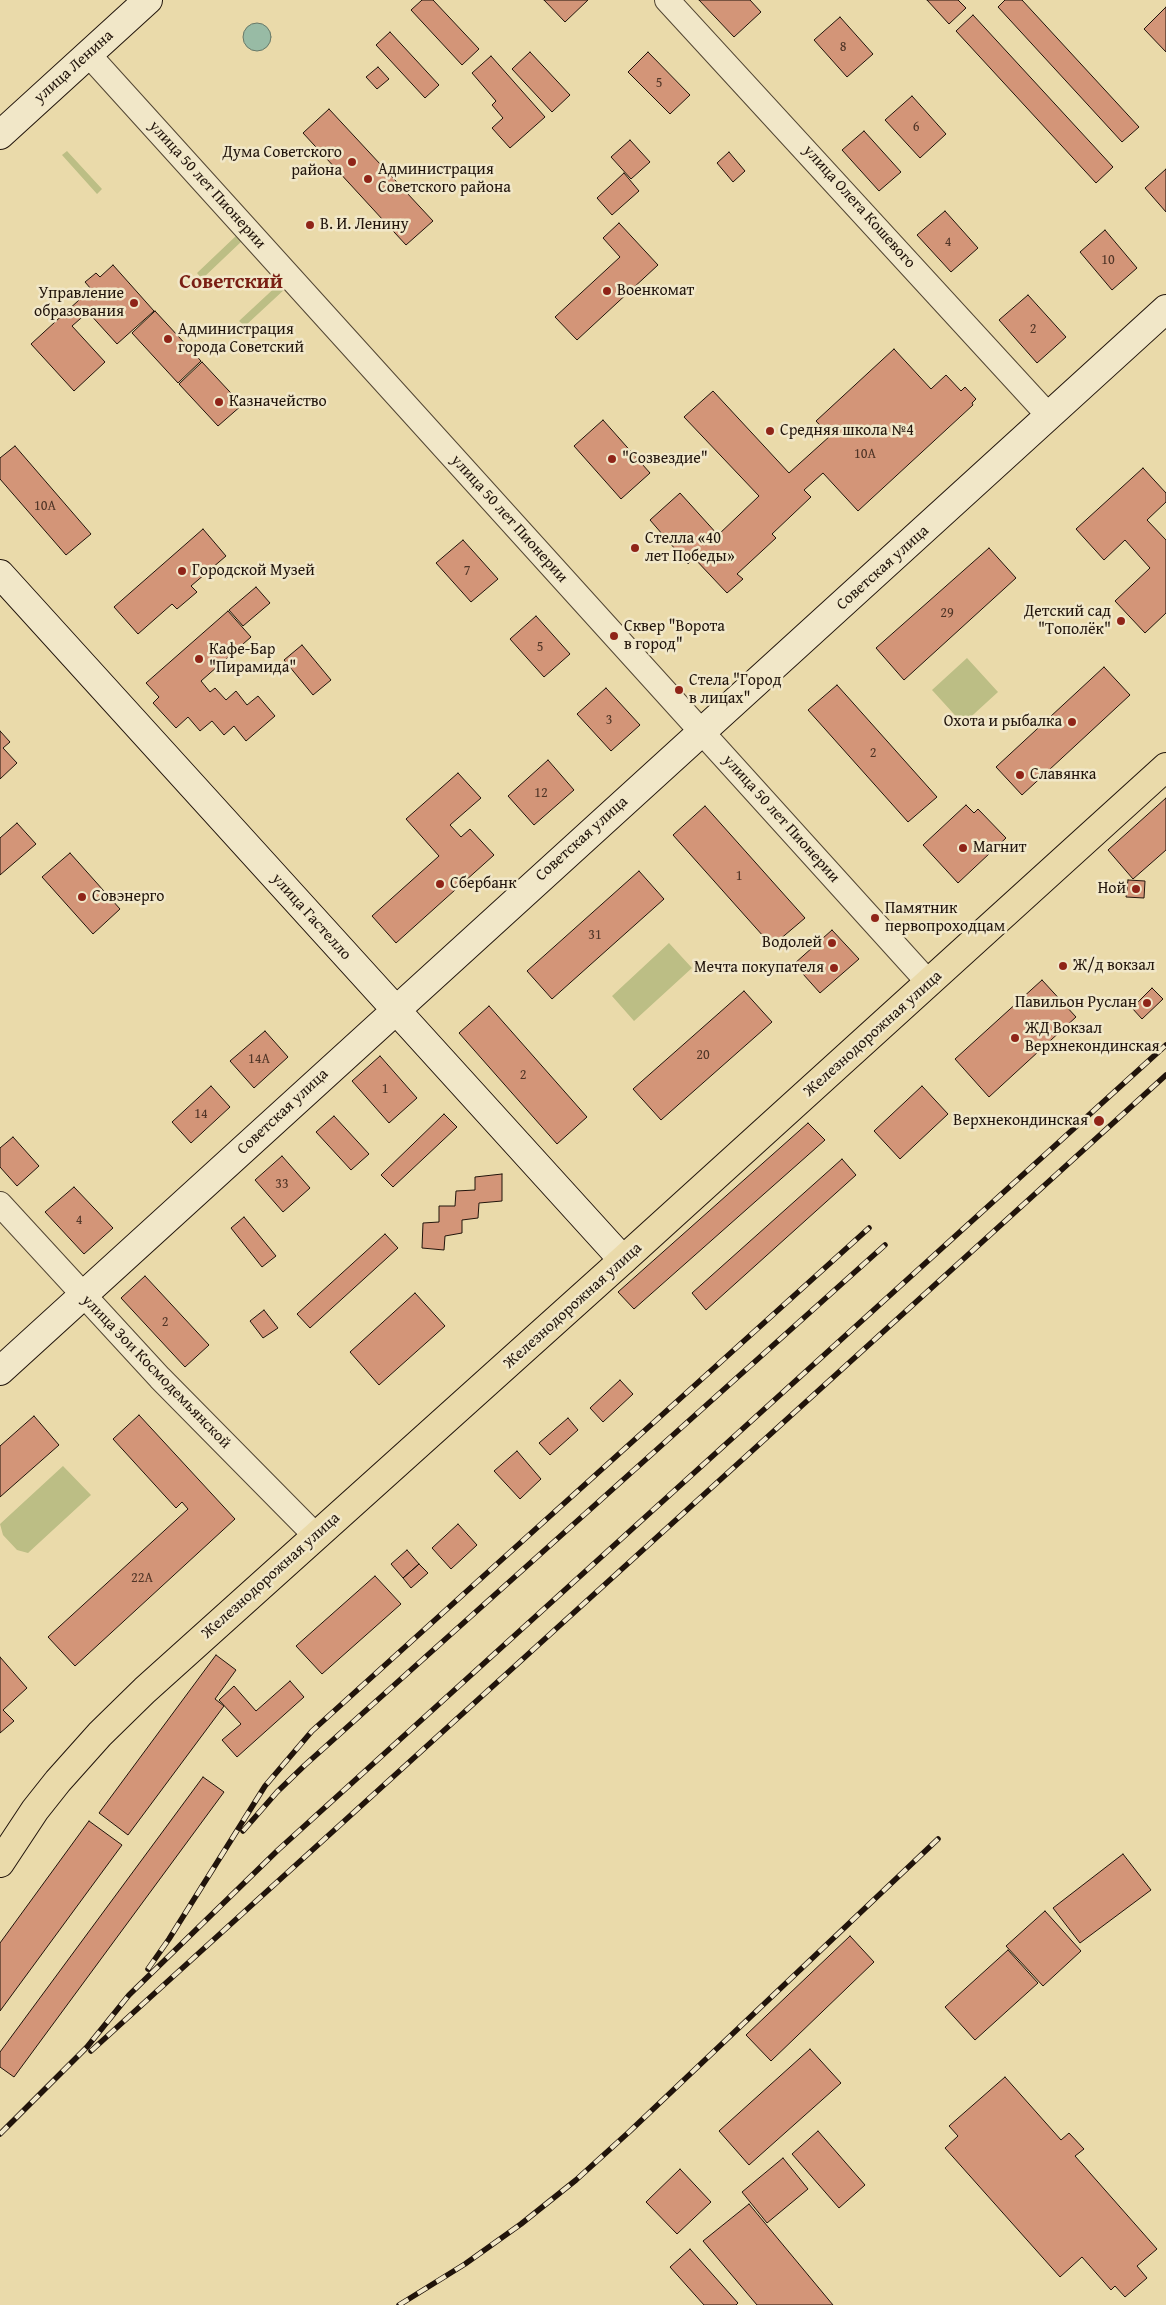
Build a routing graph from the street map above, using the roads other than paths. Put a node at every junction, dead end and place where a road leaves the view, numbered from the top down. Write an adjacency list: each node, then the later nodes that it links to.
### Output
1 (148, 0): 3 (street, улица Ленина)
2 (667, 0): 6 (street, улица Олега Кошевого)
3 (88, 54): 4 (street, улица Ленина); 8 (street, улица 50 лет Пионерии)
4 (0, 135)
5 (1166, 309): 6 (street, Советская улица)
6 (1049, 416): 8 (street, Советская улица)
7 (0, 574): 11 (street, улица Гастелло)
8 (702, 732): 10 (street, улица 50 лет Пионерии); 11 (street, Советская улица)
9 (1166, 767): 10 (main road, Железнодорожная улица)
10 (929, 983): 13 (main road, Железнодорожная улица)
11 (395, 1010): 13 (street, улица Гастелло); 14 (street, Советская улица)
12 (0, 1204): 14 (street, улица Зои Космодемьянской)
13 (623, 1260): 16 (main road, Железнодорожная улица)
14 (83, 1296): 15 (street, Советская улица); 16 (street, улица Зои Космодемьянской)
15 (0, 1371)
16 (316, 1536): 17 (main road, Железнодорожная улица)
17 (4, 1848)

